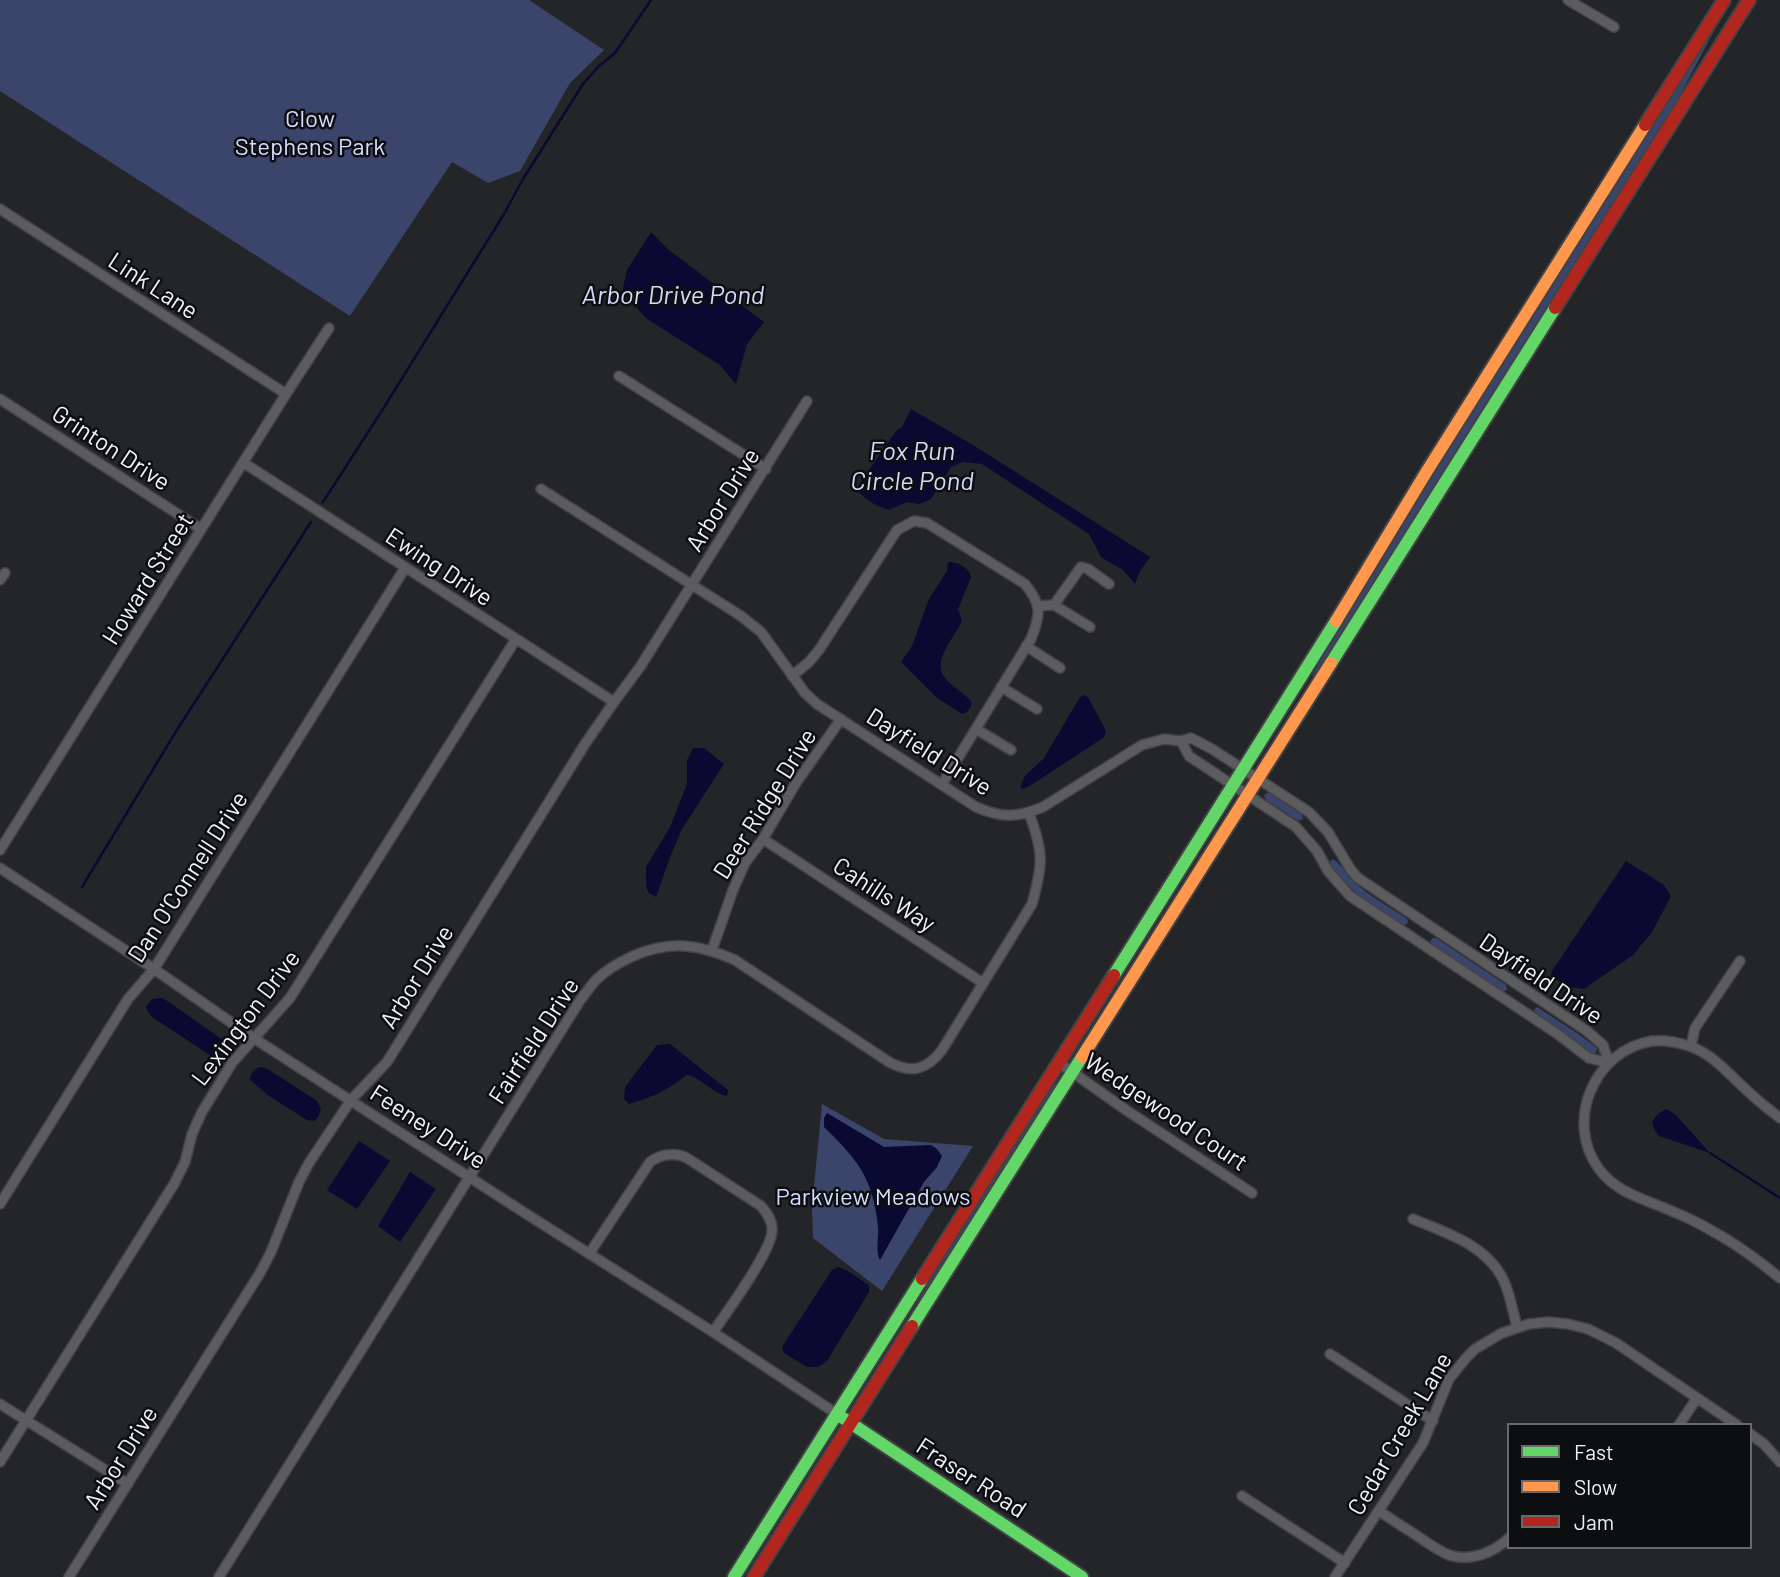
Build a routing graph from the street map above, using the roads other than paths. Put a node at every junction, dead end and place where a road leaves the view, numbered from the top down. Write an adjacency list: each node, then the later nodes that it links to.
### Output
1 (1568, 0): 4 (street)
2 (1724, 0): 32 (main road)
3 (1749, 0): 33 (main road)
4 (1614, 27)
5 (0, 209): 8 (street, Link Lane)
6 (329, 328): 8 (street, Howard Street)
7 (619, 376): 12 (street)
8 (286, 394): 11 (street, Howard Street)
9 (0, 399): 14 (street, Grinton Drive)
10 (807, 401): 12 (street, Arbor Drive)
11 (244, 463): 14 (street, Howard Street); 15 (street, Ewing Drive)
12 (766, 468): 17 (street, Arbor Drive)
13 (541, 489): 17 (street, Dayfield Drive)
14 (201, 529): 39 (street, Howard Street)
15 (405, 568): 21 (street, Ewing Drive); 45 (street, Dan O'Connell Drive)
16 (1109, 584): 18 (street)
17 (692, 585): 24 (street, Dayfield Drive); 26 (street, Arbor Drive)
18 (1054, 605): 19 (street); 20 (street)
19 (1037, 606): 22 (street); 24 (street)
20 (1090, 628)
21 (516, 639): 26 (street, Ewing Drive); 49 (street, Lexington Drive)
22 (1026, 646): 23 (street); 25 (street)
23 (1060, 668)
24 (792, 676): 28 (street, Dayfield Drive)
25 (1000, 687): 27 (street); 29 (street)
26 (614, 702): 54 (street, Arbor Drive)
27 (1037, 709)
28 (841, 719): 34 (street, Dayfield Drive); 38 (street, Deer Ridge Drive)
29 (976, 729): 31 (street); 34 (street)
30 (1181, 741): 32 (street, Dayfield Drive); 35 (street, Dayfield Drive); 37 (street, Dayfield Drive)
31 (1011, 750)
32 (1244, 769): 33 (street, Dayfield Drive); 35 (main road)
33 (1257, 778): 36 (main road); 41 (street, Dayfield Drive)
34 (942, 785): 37 (street, Dayfield Drive)
35 (1234, 785): 36 (street, Dayfield Drive); 51 (main road)
36 (1247, 794): 42 (street, Dayfield Drive); 53 (main road)
37 (1028, 813): 46 (street, Fairfield Drive)
38 (763, 839): 43 (street, Deer Ridge Drive); 46 (street, Cahills Way)
39 (0, 850)
40 (0, 868): 45 (street, Feeney Drive)
41 (1424, 923): 42 (street); 47 (street, Dayfield Drive)
42 (1413, 939): 48 (street, Dayfield Drive)
43 (712, 950): 46 (street, Fairfield Drive); 56 (street, Fairfield Drive)
44 (1740, 961): 50 (street)
45 (154, 969): 49 (street, Feeney Drive); 58 (street, Dan O'Connell Drive)
46 (984, 983)
47 (1527, 991): 48 (street); 52 (street, Dayfield Drive)
48 (1516, 1007): 52 (street, Dayfield Drive)
49 (255, 1038): 54 (street, Feeney Drive); 68 (street, Lexington Drive)
50 (1690, 1046): 52 (street); 55 (street)
51 (1058, 1062): 53 (street, Wedgewood Court); 67 (main road)
52 (1609, 1063): 61 (street)
53 (1072, 1072): 57 (street, Wedgewood Court); 72 (main road)
54 (351, 1100): 56 (street, Feeney Drive); 76 (street, Arbor Drive)
55 (1780, 1118)
56 (470, 1177): 60 (street, Feeney Drive); 82 (street, Fairfield Drive)
57 (1252, 1193)
58 (0, 1204)
59 (1413, 1219): 62 (street)
60 (589, 1254): 63 (street, Feeney Drive); 63 (street)
61 (1780, 1278)
62 (1517, 1327): 65 (street, Cedar Creek Lane); 69 (street, Cedar Creek Lane)
63 (713, 1332): 67 (street, Feeney Drive)
64 (1330, 1354): 69 (street)
65 (1698, 1398): 70 (street); 71 (street, Cedar Creek Lane)
66 (0, 1404): 68 (street)
67 (837, 1415): 72 (main road, Fraser Road); 83 (main road)
68 (27, 1420): 74 (street, Lexington Drive); 76 (street)
69 (1433, 1421): 78 (street, Cedar Creek Lane)
70 (1680, 1423)
71 (1734, 1423)
72 (851, 1424): 84 (main road); 85 (main road, Fraser Road)
73 (1752, 1435): 75 (street)
74 (0, 1462)
75 (1780, 1462)
76 (128, 1484): 81 (street, Arbor Drive)
77 (1242, 1496): 80 (street)
78 (1379, 1511): 79 (street); 80 (street, Cedar Creek Lane)
79 (1507, 1540)
80 (1345, 1563): 86 (street, Cedar Creek Lane)
81 (69, 1577)
82 (219, 1577)
83 (734, 1577)
84 (754, 1577)
85 (1082, 1577)
86 (1335, 1577)

